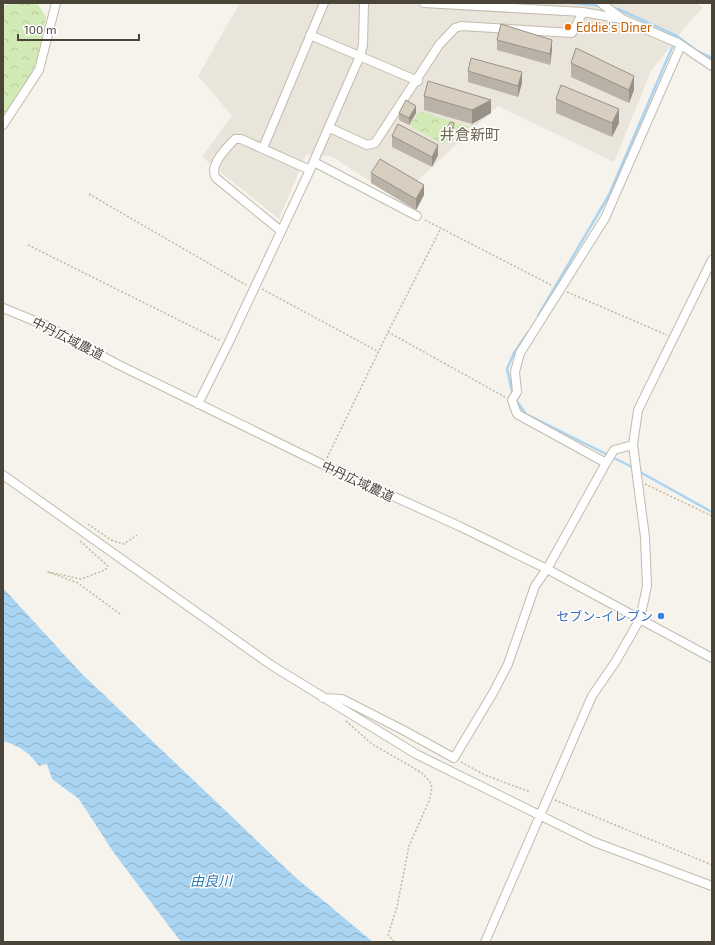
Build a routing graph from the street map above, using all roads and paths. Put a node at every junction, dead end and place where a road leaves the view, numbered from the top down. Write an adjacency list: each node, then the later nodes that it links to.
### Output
1 (56, 3): 14 (street)
2 (324, 3): 9 (street)
3 (364, 3): 11 (street)
4 (424, 3): 6 (street)
5 (601, 3): 8 (street)
6 (471, 4): 7 (street)
7 (583, 12): 8 (street); 13 (street)
8 (622, 19): 10 (street)
9 (310, 35): 11 (street); 16 (street)
10 (681, 45): 12 (street); 26 (street)
11 (360, 56): 13 (street); 15 (street)
12 (712, 66)
13 (418, 81): 15 (street)
14 (3, 125)
15 (330, 128): 17 (street)
16 (263, 148): 18 (street); 22 (street)
17 (314, 162): 18 (street); 20 (street)
18 (310, 170): 22 (street)
19 (89, 194): 25 (path)
20 (417, 216): 21 (path)
21 (441, 228): 26 (path); 28 (path)
22 (280, 231): 25 (street)
23 (28, 245): 30 (path)
24 (712, 260): 29 (street)
25 (254, 287): 30 (street); 31 (path)
26 (561, 289): 29 (path); 32 (street)
27 (3, 308): 33 (street, 中丹広域農道)
28 (388, 332): 31 (path); 32 (path)
29 (672, 338): 34 (street)
30 (228, 344): 33 (street)
31 (379, 352): 36 (path)
32 (512, 400): 35 (street)
33 (198, 404): 36 (street, 中丹広域農道)
34 (633, 445): 35 (street); 38 (street)
35 (606, 463): 43 (street)
36 (324, 466): 43 (street, 中丹広域農道)
37 (3, 475): 47 (street)
38 (638, 480): 39 (path); 45 (street)
39 (712, 516)
40 (84, 522): 41 (path)
41 (137, 535)
42 (77, 538): 44 (path)
43 (547, 569): 45 (street, 中丹広域農道); 49 (street)
44 (120, 614)
45 (640, 619): 46 (street, 中丹広域農道); 51 (street)
46 (712, 658)
47 (322, 698): 49 (street); 52 (street)
48 (345, 720): 55 (path)
49 (454, 758): 50 (path)
50 (530, 792)
51 (547, 797): 52 (street); 53 (path)
52 (539, 817): 54 (street); 56 (street)
53 (712, 865)
54 (712, 886)
55 (394, 942)
56 (485, 942)

